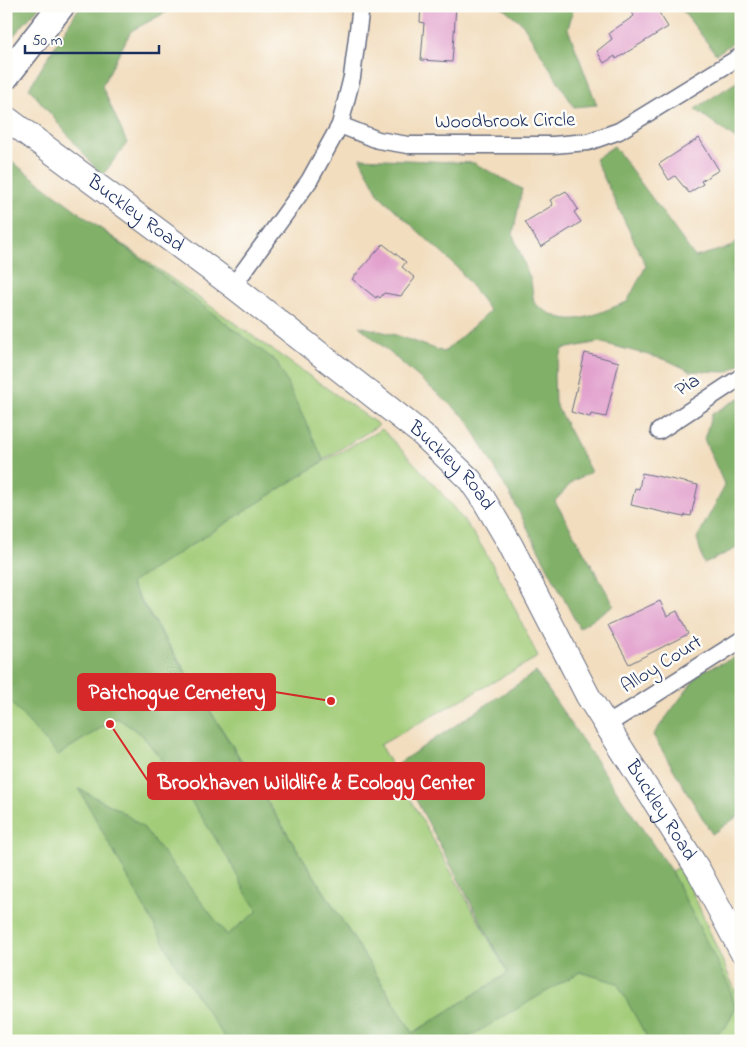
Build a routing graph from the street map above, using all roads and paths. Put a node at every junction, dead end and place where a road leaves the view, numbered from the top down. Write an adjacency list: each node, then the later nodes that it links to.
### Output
1 (61, 6): 4 (main road)
2 (361, 6): 6 (street)
3 (741, 56): 6 (street, Woodbrook Circle)
4 (6, 76)
5 (6, 118): 7 (street, Buckley Road)
6 (340, 125): 7 (street)
7 (233, 286): 11 (street, Buckley Road)
8 (741, 377): 9 (street, Pia)
9 (659, 431)
10 (741, 640): 11 (street, Alloy Court)
11 (605, 726): 12 (street, Buckley Road)
12 (741, 950)

